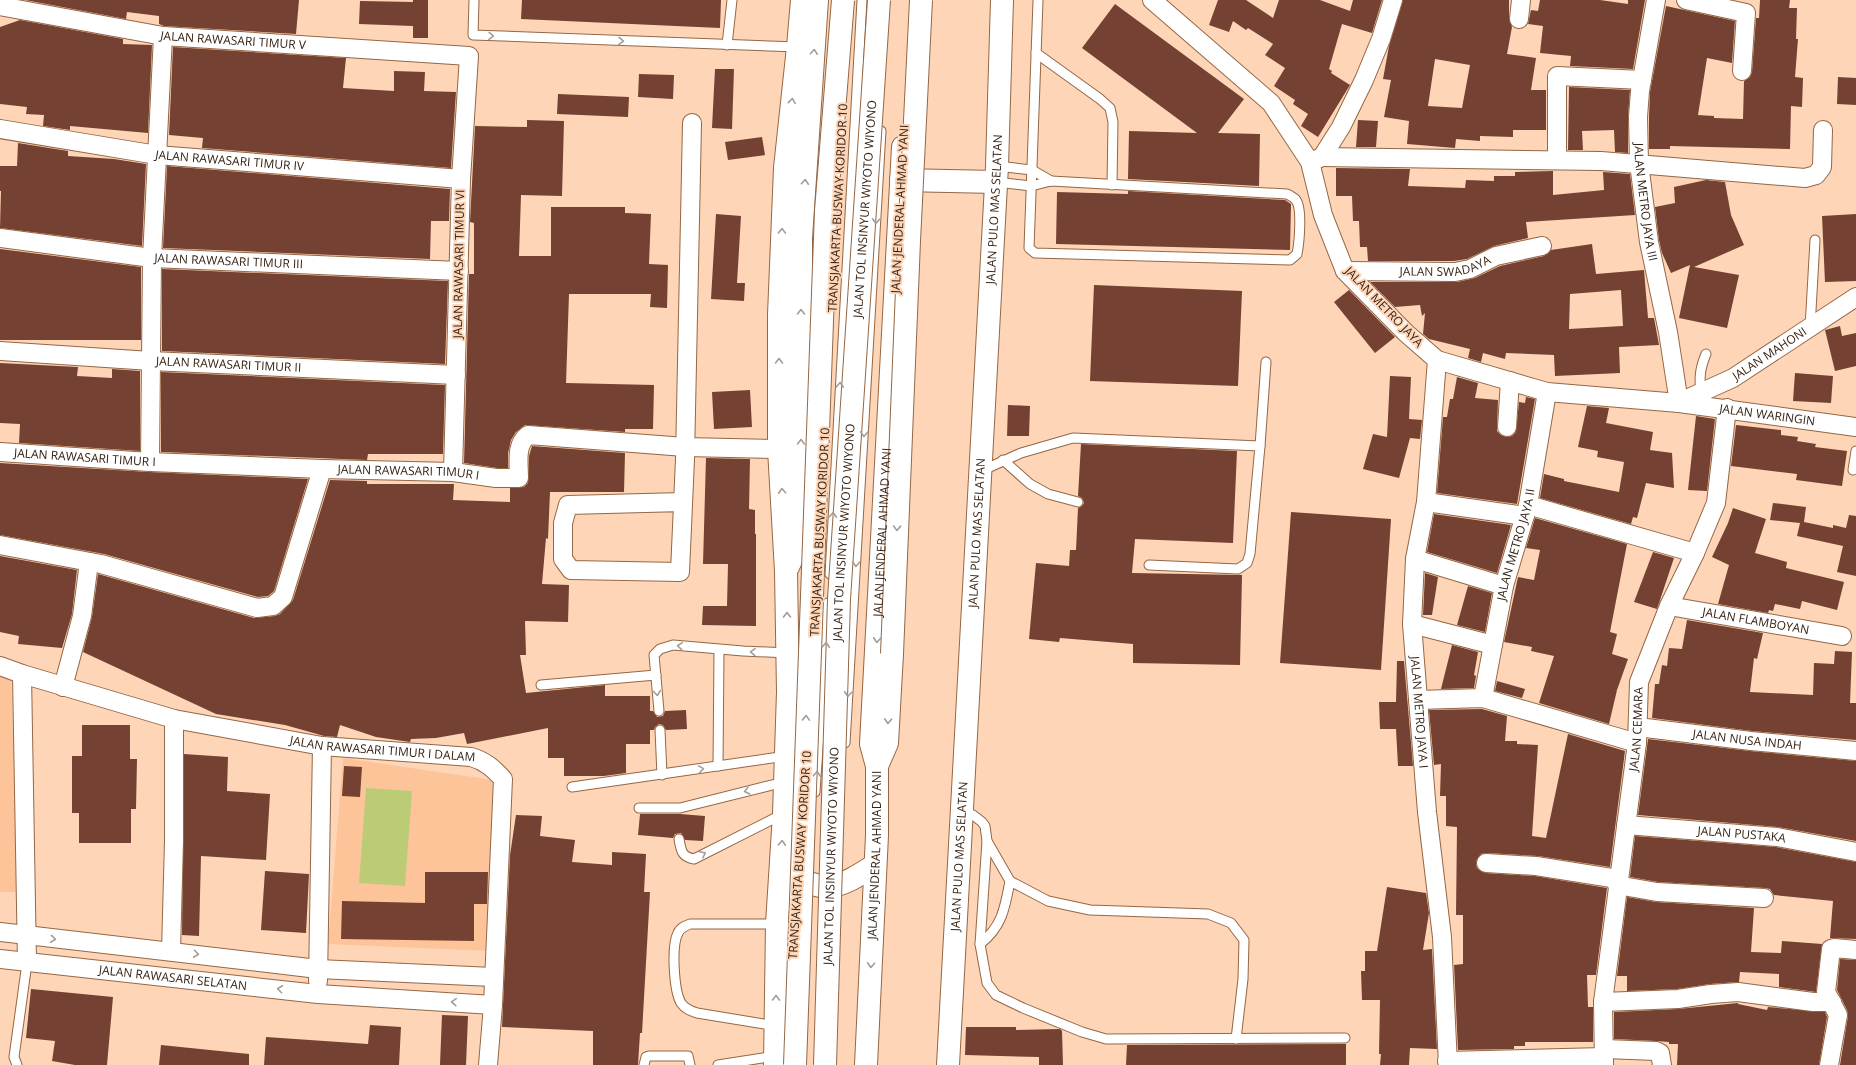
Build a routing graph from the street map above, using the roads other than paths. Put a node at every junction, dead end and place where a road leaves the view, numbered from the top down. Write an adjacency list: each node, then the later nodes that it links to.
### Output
1 (474, 0): 20 (lane, one-way to 20)
2 (732, 0): 20 (lane)
3 (802, 0): 21 (main road)
4 (817, 0): 78 (main road, one-way to 4)
5 (844, 0): 83 (main road); 156 (main road, one-way to 5, bridge)
6 (862, 0): 84 (lane, TRANSJAKARTA BUSWAY KORIDOR 10, one-way to 6)
7 (879, 0): 158 (main road, JALAN TOL INSINYUR WIYOTO WIYONO, bridge)
8 (914, 0): 37 (main road, JALAN JENDERAL AHMAD YANI)
9 (922, 0): 109 (main road, one-way to 109, bridge)
10 (1002, 0): 35 (main road, JALAN PULO MAS SELATAN)
11 (1152, 0): 31 (street, JALAN METRO JAYA)
12 (1393, 0): 31 (street)
13 (1521, 0): 18 (street)
14 (1656, 0): 25 (street, JALAN METRO JAYA III)
15 (1686, 0): 24 (street)
16 (1038, 1): 22 (lane)
17 (0, 6): 19 (street, JALAN RAWASARI TIMUR V)
18 (1519, 19)
19 (163, 36): 23 (street, JALAN RAWASARI TIMUR V); 30 (street)
20 (727, 45): 21 (lane)
21 (798, 47): 64 (main road, one-way to 21)
22 (1036, 53): 34 (lane); 39 (lane)
23 (469, 56): 36 (street, JALAN RAWASARI TIMUR VI)
24 (1742, 71)
25 (1642, 80): 32 (street); 33 (street, JALAN METRO JAYA III)
26 (882, 119): 106 (lane, one-way to 106)
27 (692, 123): 63 (street)
28 (0, 129): 30 (street, JALAN RAWASARI TIMUR IV)
29 (1823, 130): 33 (street)
30 (157, 155): 36 (street, JALAN RAWASARI TIMUR IV); 44 (street)
31 (1316, 160): 32 (street); 46 (street, JALAN METRO JAYA)
32 (1557, 160): 33 (street)
33 (1639, 163): 58 (street, JALAN METRO JAYA III)
34 (1032, 170): 35 (lane); 38 (lane); 40 (lane)
35 (992, 176): 37 (main road); 40 (lane); 71 (main road, JALAN PULO MAS SELATAN)
36 (461, 179): 45 (street, JALAN RAWASARI TIMUR VI)
37 (901, 180): 109 (main road, JALAN JENDERAL AHMAD YANI, one-way to 109)
38 (1051, 181): 39 (lane); 40 (lane)
39 (1112, 185): 40 (lane)
40 (1031, 186)
41 (0, 238): 44 (street, JALAN RAWASARI TIMUR III)
42 (1815, 240): 48 (lane)
43 (1542, 246): 46 (street, JALAN SWADAYA)
44 (152, 258): 45 (street, JALAN RAWASARI TIMUR III); 52 (street)
45 (459, 271): 54 (street, JALAN RAWASARI TIMUR VI)
46 (1345, 271): 51 (street, JALAN METRO JAYA)
47 (1856, 297): 48 (street, JALAN MAHONI)
48 (1810, 328): 57 (street, JALAN MAHONI)
49 (0, 351): 52 (street, JALAN RAWASARI TIMUR II)
50 (1706, 354): 57 (lane)
51 (1437, 360): 55 (street, JALAN METRO JAYA); 75 (street, JALAN METRO JAYA I)
52 (151, 361): 54 (street, JALAN RAWASARI TIMUR II); 68 (street)
53 (1266, 362): 62 (lane)
54 (456, 375): 72 (street, JALAN RAWASARI TIMUR VI)
55 (1510, 381): 56 (street, JALAN METRO JAYA); 60 (street)
56 (1547, 392): 58 (street, JALAN METRO JAYA); 76 (street, JALAN METRO JAYA II)
57 (1701, 394): 58 (street, JALAN MAHONI)
58 (1679, 403): 59 (street, JALAN WARINGIN)
59 (1727, 408): 61 (street, JALAN WARINGIN); 79 (street, JALAN CEMARA)
60 (1507, 427)
61 (1856, 427)
62 (1260, 446): 67 (lane); 82 (lane)
63 (685, 447): 64 (street, JALAN RAWASARI TIMUR I); 72 (street, JALAN RAWASARI TIMUR I); 73 (street)
64 (779, 449): 78 (main road, one-way to 64)
65 (1856, 451): 70 (lane)
66 (0, 452): 68 (street, JALAN RAWASARI TIMUR I)
67 (1003, 460): 71 (lane); 74 (lane)
68 (150, 462): 69 (street, JALAN RAWASARI TIMUR I)
69 (322, 469): 72 (street, JALAN RAWASARI TIMUR I); 81 (street)
70 (1853, 470)
71 (980, 471): 116 (main road, JALAN PULO MAS SELATAN)
72 (452, 472)
73 (683, 502): 73 (street)
74 (1078, 502)
75 (1426, 502): 76 (street); 80 (street, JALAN METRO JAYA I)
76 (1526, 511): 79 (street); 85 (street, JALAN METRO JAYA II)
77 (0, 544): 81 (street)
78 (784, 548): 83 (main road)
79 (1696, 553): 87 (street, JALAN CEMARA)
80 (1415, 558): 85 (street); 88 (street, JALAN METRO JAYA I)
81 (89, 562): 97 (street)
82 (1149, 565)
83 (786, 571): 92 (main road, one-way to 83)
84 (830, 580)
85 (1504, 586): 90 (street, JALAN METRO JAYA II)
86 (829, 595): 114 (lane, TRANSJAKARTA BUSWAY KORIDOR 10, one-way to 86)
87 (1669, 606): 89 (street, JALAN FLAMBOYAN); 103 (street, JALAN CEMARA)
88 (1412, 624): 90 (street); 99 (street, JALAN METRO JAYA I)
89 (1842, 636)
90 (1493, 646): 98 (street, JALAN METRO JAYA II)
91 (719, 650): 92 (lane, one-way to 91); 95 (lane, one-way to 95); 108 (lane)
92 (788, 653): 107 (main road)
93 (0, 666): 94 (street, JALAN RAWASARI TIMUR I DALAM)
94 (22, 674): 97 (street, JALAN RAWASARI TIMUR I DALAM); 133 (street)
95 (656, 675): 96 (lane); 100 (lane, one-way to 100)
96 (541, 685)
97 (63, 687): 101 (street, JALAN RAWASARI TIMUR I DALAM)
98 (1483, 698): 99 (street, JALAN NUSA INDAH); 103 (street, JALAN NUSA INDAH)
99 (1418, 700): 150 (street, JALAN METRO JAYA I)
100 (659, 711)
101 (174, 719): 104 (street, JALAN RAWASARI TIMUR I DALAM); 135 (street)
102 (660, 730): 110 (lane)
103 (1637, 735): 105 (street, JALAN NUSA INDAH); 119 (street, JALAN CEMARA)
104 (322, 746): 139 (street); 140 (street, JALAN RAWASARI TIMUR I DALAM)
105 (1856, 751)
106 (845, 753)
107 (786, 756): 108 (lane); 112 (main road)
108 (718, 766): 110 (lane, one-way to 108)
109 (877, 766): 124 (main road, JALAN JENDERAL AHMAD YANI)
110 (662, 775): 113 (lane)
111 (843, 776): 129 (lane)
112 (785, 782): 115 (lane, one-way to 115); 117 (main road)
113 (572, 787)
114 (815, 798)
115 (639, 808)
116 (961, 813): 121 (lane); 161 (main road, JALAN PULO MAS SELATAN)
117 (784, 814): 120 (lane, one-way to 117); 125 (main road, one-way to 117)
118 (813, 821): 128 (lane, TRANSJAKARTA BUSWAY KORIDOR 10)
119 (1626, 825): 122 (street, JALAN PUSTAKA); 127 (street, JALAN CEMARA)
120 (680, 839)
121 (987, 841): 126 (lane); 134 (lane)
122 (1856, 852)
123 (1486, 863): 127 (street)
124 (876, 864): 129 (main road); 160 (main road, JALAN JENDERAL AHMAD YANI, one-way to 160)
125 (781, 867): 128 (main road); 131 (main road)
126 (1010, 881): 134 (lane); 147 (lane)
127 (1618, 882): 130 (street); 142 (street, JALAN CEMARA)
128 (809, 883): 129 (main road); 157 (lane, TRANSJAKARTA BUSWAY KORIDOR 10)
129 (836, 885): 159 (lane)
130 (1764, 898)
131 (777, 924): 145 (main road, one-way to 131); 145 (lane)
132 (0, 932): 133 (street)
133 (27, 936): 135 (street, one-way to 135); 138 (street)
134 (980, 944): 147 (lane)
135 (171, 950): 139 (street, one-way to 139)
136 (1856, 950): 143 (street)
137 (0, 960): 138 (street, JALAN RAWASARI SELATAN)
138 (27, 963): 141 (street, JALAN RAWASARI SELATAN, one-way to 138); 151 (lane)
139 (318, 968): 140 (street); 141 (street)
140 (494, 977): 144 (street)
141 (318, 994): 144 (street, JALAN RAWASARI SELATAN, one-way to 141)
142 (1603, 1002): 143 (street); 148 (street, JALAN CEMARA)
143 (1832, 1002): 163 (street)
144 (493, 1005): 152 (street)
145 (776, 1026): 149 (main road)
146 (1345, 1038): 147 (lane)
147 (1236, 1039)
148 (1604, 1057): 150 (street); 162 (street)
149 (775, 1060): 155 (lane)
150 (1448, 1063)
151 (17, 1065)
152 (488, 1065)
153 (644, 1065): 154 (lane)
154 (690, 1065)
155 (718, 1065)
156 (795, 1065)
157 (801, 1065)
158 (825, 1065)
159 (831, 1065)
160 (866, 1065)
161 (948, 1065)
162 (1662, 1065)
163 (1829, 1065)

